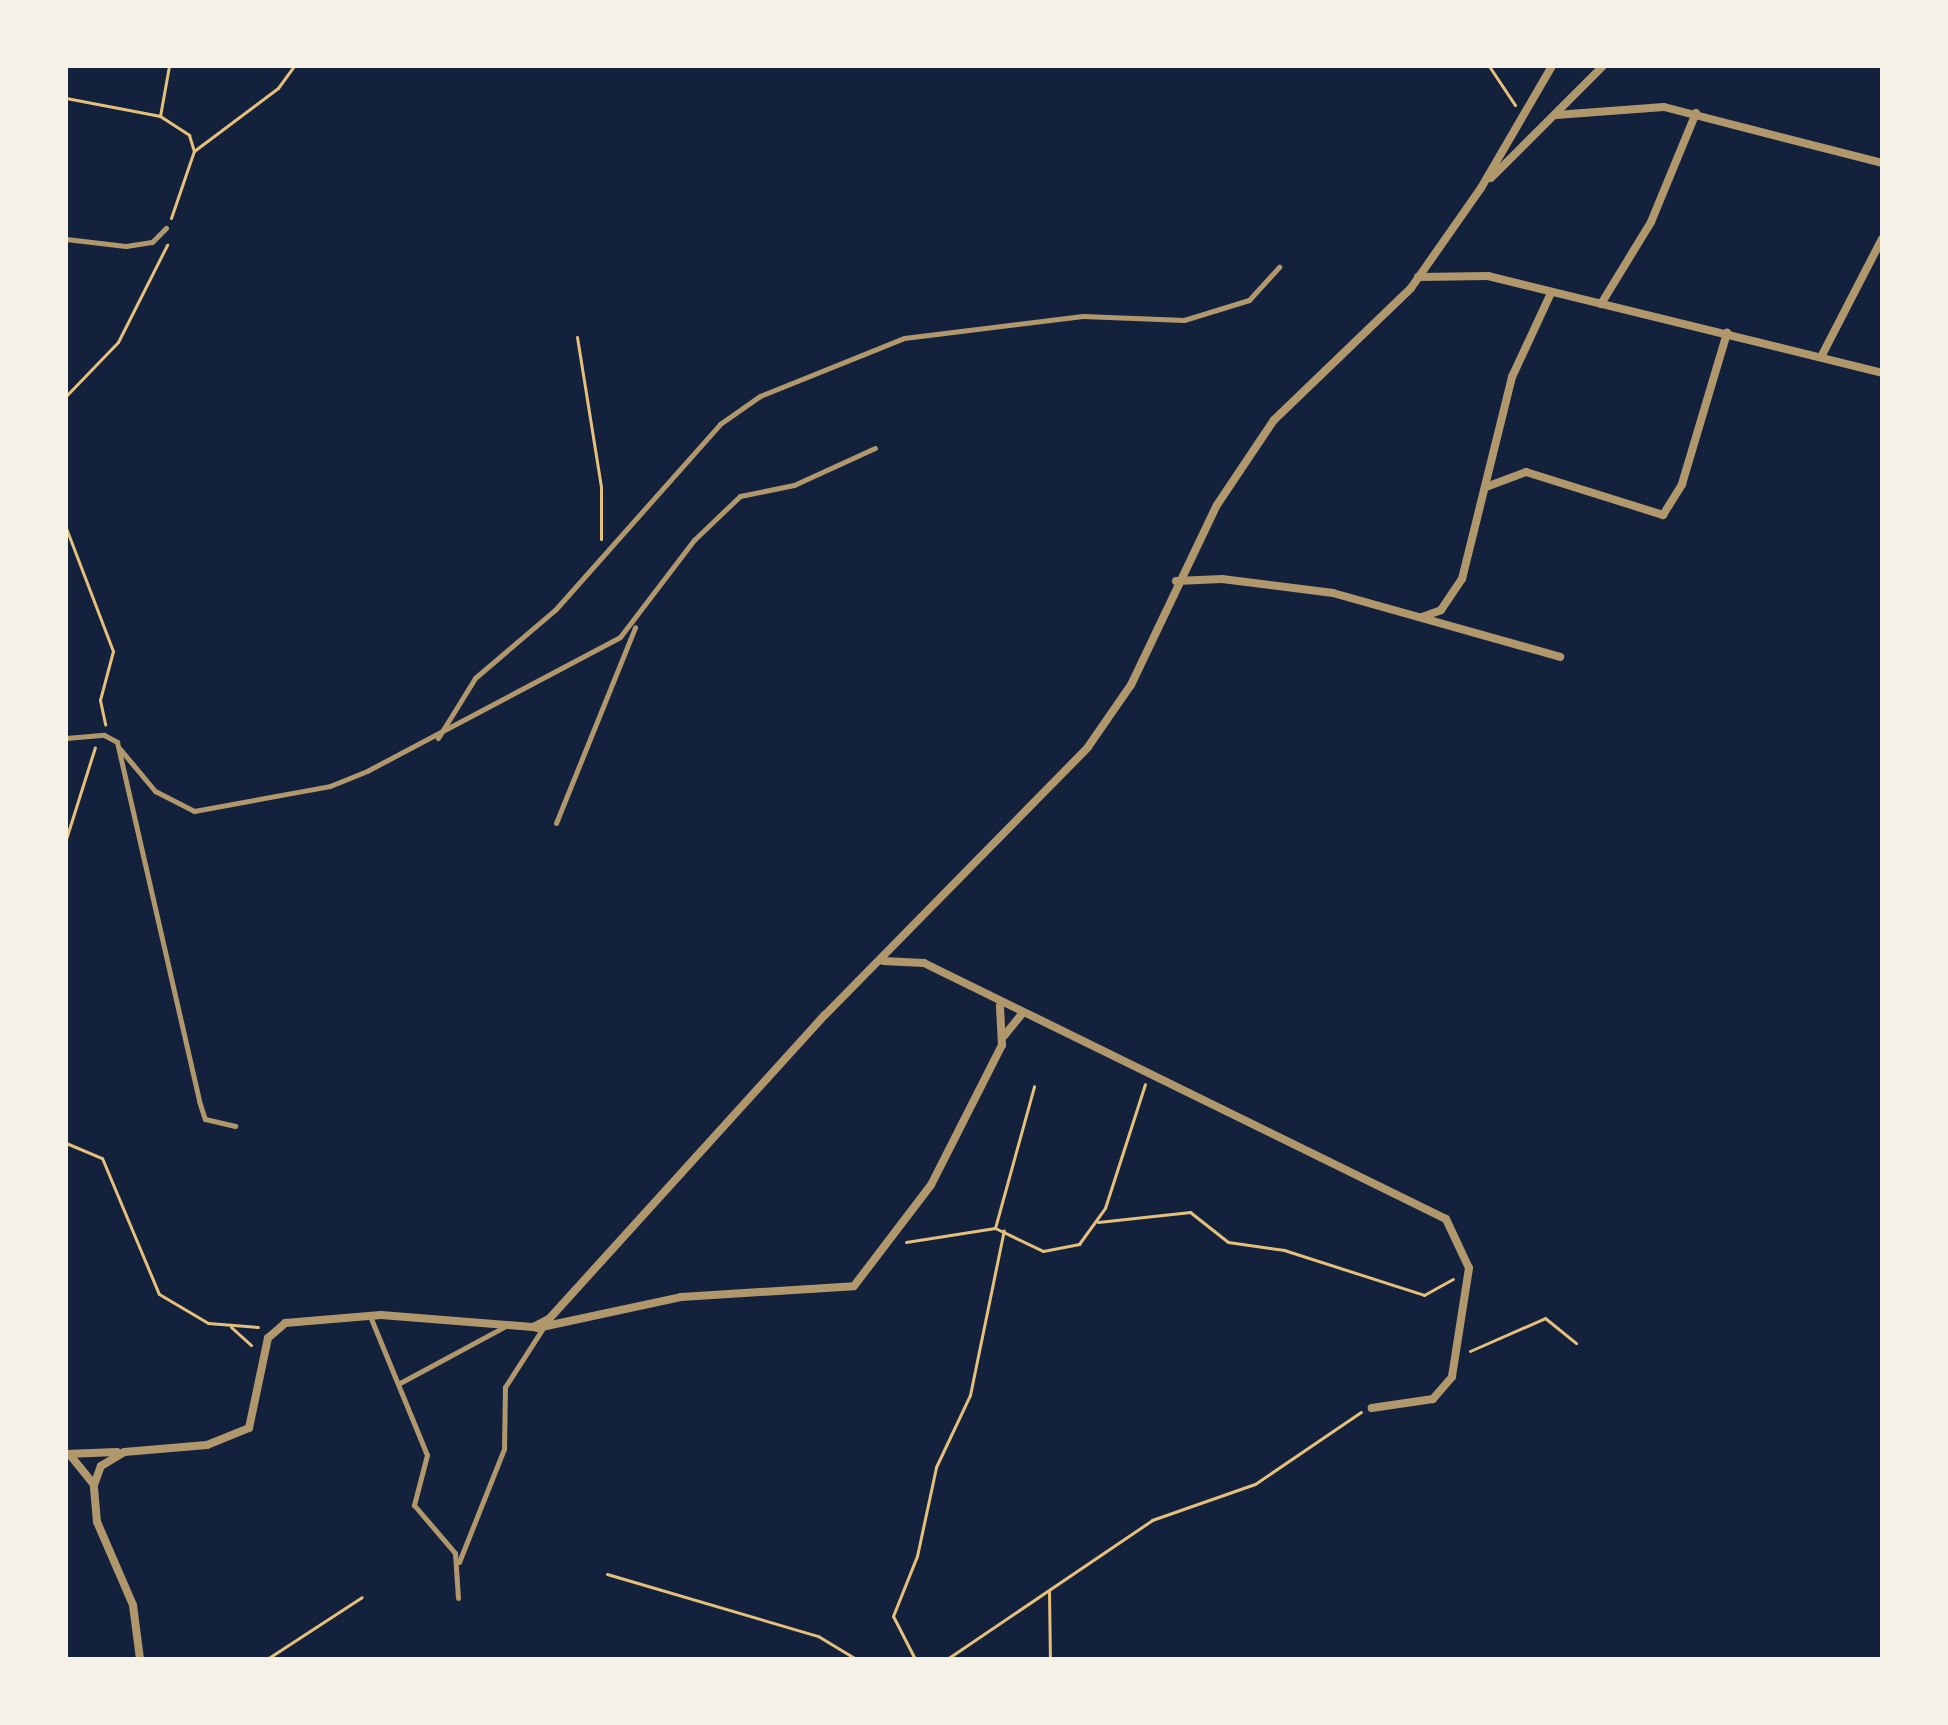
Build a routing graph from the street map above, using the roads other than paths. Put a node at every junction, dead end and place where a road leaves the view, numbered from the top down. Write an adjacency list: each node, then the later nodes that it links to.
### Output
1 (1552, 66): 6 (street)
2 (1603, 66): 4 (street)
3 (1696, 113): 4 (street); 5 (street); 13 (street)
4 (1556, 115): 6 (street)
5 (1882, 163)
6 (1481, 188): 11 (street)
7 (166, 228): 8 (lane)
8 (66, 239)
9 (1882, 239): 15 (street)
10 (1279, 267): 24 (lane)
11 (1418, 277): 12 (street); 19 (street)
12 (1551, 293): 13 (street); 18 (street)
13 (1601, 304): 14 (street)
14 (1727, 333): 15 (street); 18 (street)
15 (1821, 357): 16 (street)
16 (1882, 373)
17 (875, 448): 21 (lane)
18 (1486, 487): 20 (street)
19 (1176, 581): 20 (street); 27 (street)
20 (1422, 617): 22 (street)
21 (636, 624): 24 (lane); 26 (lane)
22 (1560, 657)
23 (66, 738): 25 (lane)
24 (438, 738): 25 (lane)
25 (120, 749): 31 (lane)
26 (556, 823)
27 (882, 961): 28 (street); 34 (street)
28 (1000, 1006): 29 (street); 30 (street)
29 (1021, 1015): 30 (street); 36 (street)
30 (1004, 1036): 34 (street)
31 (235, 1126)
32 (370, 1316): 33 (street); 35 (lane); 37 (street)
33 (504, 1327): 34 (street); 35 (lane)
34 (538, 1328): 40 (lane)
35 (398, 1384): 40 (lane)
36 (1372, 1408)
37 (124, 1452): 38 (street); 39 (street)
38 (68, 1454): 39 (street)
39 (94, 1485): 42 (street)
40 (458, 1563): 41 (lane)
41 (458, 1598)
42 (140, 1659)

